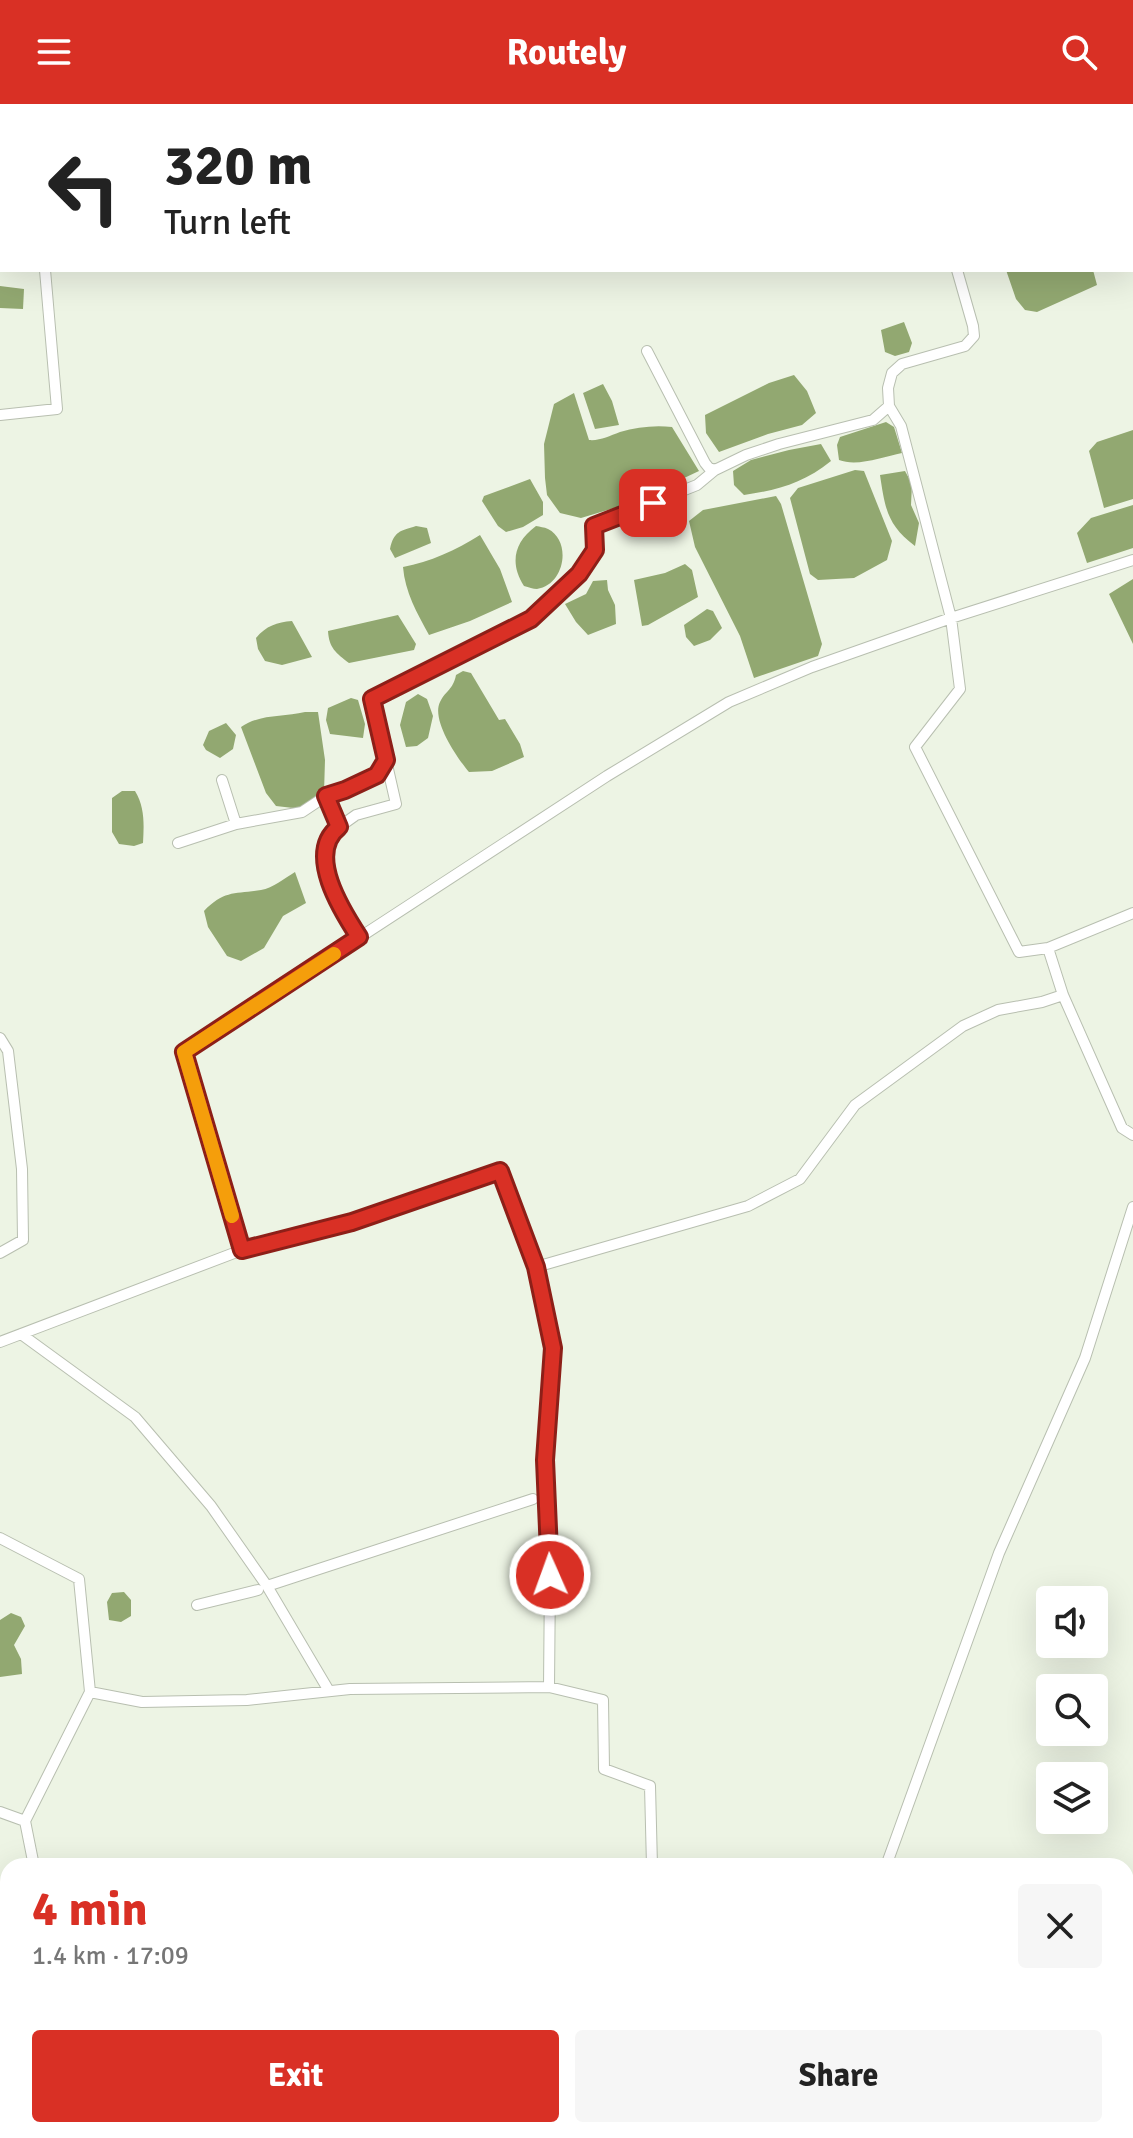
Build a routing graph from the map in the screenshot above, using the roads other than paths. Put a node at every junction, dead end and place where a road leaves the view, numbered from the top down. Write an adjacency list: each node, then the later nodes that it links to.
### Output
1 (45, 272): 5 (street)
2 (958, 272): 4 (street)
3 (647, 351): 6 (street)
4 (889, 406): 6 (street); 8 (street)
5 (0, 415)
6 (715, 470): 9 (street)
7 (1133, 560): 8 (street)
8 (951, 618): 16 (street); 17 (street)
9 (386, 760): 11 (street); 13 (street)
10 (222, 780): 12 (street)
11 (326, 796): 12 (street); 13 (street)
12 (236, 824): 14 (street)
13 (339, 827): 16 (street)
14 (178, 843)
15 (1133, 913): 17 (street)
16 (359, 937): 22 (street)
17 (1048, 948): 18 (street)
18 (1063, 995): 20 (street); 24 (street)
19 (0, 1038): 23 (street)
20 (1133, 1135)
21 (1133, 1207): 38 (street)
22 (242, 1250): 24 (street); 25 (street)
23 (0, 1253)
24 (536, 1267): 31 (street)
25 (21, 1334): 26 (street); 29 (street)
26 (0, 1342)
27 (533, 1499): 29 (street)
28 (0, 1538): 33 (street)
29 (262, 1588): 30 (street); 32 (street)
30 (197, 1605)
31 (549, 1687): 32 (street); 37 (street)
32 (329, 1691): 33 (street)
33 (90, 1692): 35 (street)
34 (0, 1812): 35 (street)
35 (25, 1821): 36 (street)
36 (32, 1858)
37 (652, 1858)
38 (889, 1858)

